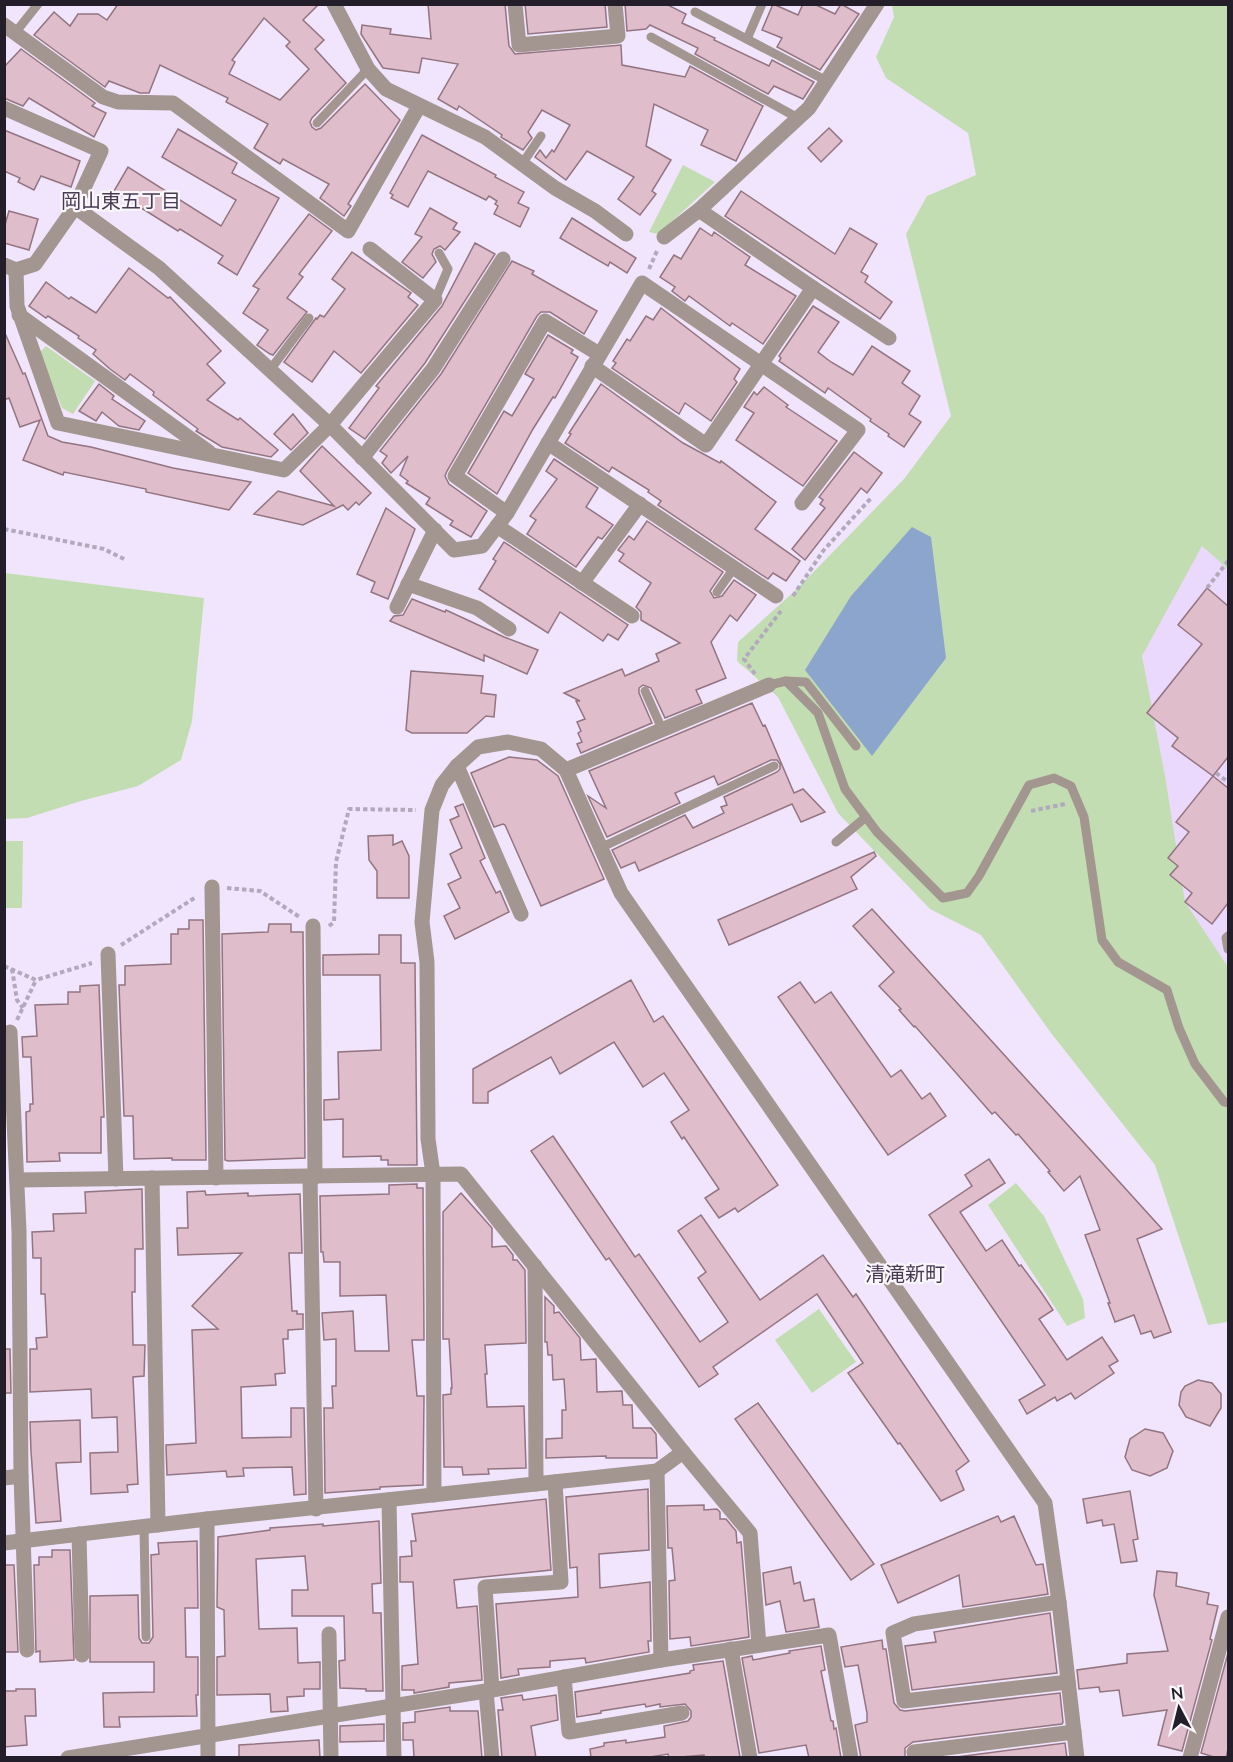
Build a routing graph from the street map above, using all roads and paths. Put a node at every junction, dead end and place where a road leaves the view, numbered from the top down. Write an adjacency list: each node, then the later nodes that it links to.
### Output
1 (38, 4): 8 (lane)
2 (515, 4): 3 (street)
3 (615, 4)
4 (762, 4): 10 (lane)
5 (877, 4): 12 (street)
6 (334, 5): 11 (street)
7 (695, 12): 10 (lane)
8 (10, 29): 13 (street)
9 (651, 37): 15 (lane)
10 (747, 39): 12 (lane)
11 (368, 69): 13 (street); 16 (lane)
12 (827, 81): 15 (street)
13 (419, 106): 18 (street)
14 (4, 108): 19 (street)
15 (798, 118): 20 (street)
16 (317, 123)
17 (541, 136): 18 (lane)
18 (522, 164): 21 (street)
19 (75, 207): 26 (street); 35 (street)
20 (699, 210): 22 (street); 28 (street)
21 (626, 234)
22 (664, 237): 27 (path)
23 (370, 249): 29 (street)
24 (439, 254): 29 (lane)
25 (503, 259): 39 (street)
26 (10, 267): 30 (street)
27 (642, 283): 33 (street); 34 (street)
28 (813, 288): 32 (street); 34 (street)
29 (435, 300): 36 (street)
30 (20, 315): 38 (street); 38 (street)
31 (309, 318): 35 (lane)
32 (889, 338)
33 (595, 360): 34 (street); 37 (street); 43 (street)
34 (762, 365): 41 (street)
35 (270, 370): 36 (street)
36 (330, 425): 38 (street); 39 (street)
37 (548, 443): 42 (street); 43 (street)
38 (214, 455)
39 (362, 458): 46 (street)
40 (872, 497): 54 (path)
41 (802, 503)
42 (640, 504): 49 (street); 50 (street)
43 (507, 513): 44 (street)
44 (497, 526): 46 (street); 50 (street)
45 (4, 529): 47 (path)
46 (435, 531): 51 (street)
47 (126, 560)
48 (1228, 561): 52 (path)
49 (734, 568): 53 (lane); 54 (street)
50 (582, 583): 56 (street)
51 (408, 584): 55 (street); 58 (street)
52 (1207, 588)
53 (717, 592)
54 (782, 600)
55 (397, 607)
56 (632, 616)
57 (770, 624): 60 (path)
58 (509, 629)
59 (786, 681): 60 (lane); 63 (lane); 72 (lane)
60 (766, 686): 62 (street)
61 (645, 691): 62 (lane)
62 (662, 729): 66 (street)
63 (856, 746)
64 (457, 766): 66 (street); 70 (street); 76 (street)
65 (774, 766): 74 (lane)
66 (566, 771): 74 (street)
67 (1216, 772): 68 (path)
68 (1228, 782)
69 (1077, 801): 71 (path); 71 (lane); 86 (lane)
70 (432, 810): 77 (path); 87 (street)
71 (1012, 814): 72 (lane)
72 (866, 817): 73 (lane)
73 (836, 842)
74 (600, 848): 109 (street)
75 (212, 886): 77 (path); 80 (path); 90 (street)
76 (521, 914)
77 (313, 926): 88 (street)
78 (1228, 936): 79 (lane)
79 (1228, 949)
80 (108, 954): 83 (path); 91 (street)
81 (4, 966): 82 (path)
82 (12, 968): 83 (path); 84 (path)
83 (36, 980): 84 (path)
84 (23, 1008): 85 (path)
85 (10, 1032): 92 (street)
86 (1228, 1103)
87 (433, 1174): 88 (street); 94 (street); 101 (street)
88 (312, 1177): 90 (street); 103 (street)
89 (152, 1178): 90 (street); 91 (street); 105 (street)
90 (216, 1178)
91 (116, 1179): 92 (street)
92 (17, 1180): 93 (street)
93 (12, 1231): 97 (street)
94 (535, 1266): 95 (street); 100 (street)
95 (683, 1452): 96 (street); 113 (street)
96 (657, 1472): 99 (street); 117 (street)
97 (21, 1476): 98 (street); 107 (street)
98 (4, 1478)
99 (555, 1482): 100 (street); 120 (street)
100 (536, 1484): 101 (street)
101 (434, 1495): 102 (street)
102 (389, 1500): 103 (street); 121 (street)
103 (316, 1509): 104 (street)
104 (207, 1520): 105 (street); 125 (street)
105 (151, 1526): 106 (street); 112 (lane)
106 (79, 1534): 107 (street); 116 (street)
107 (23, 1541): 108 (street); 115 (street)
108 (4, 1543)
109 (1059, 1602): 119 (street); 119 (street)
110 (1228, 1617): 136 (street)
111 (329, 1634): 123 (street)
112 (146, 1637)
113 (759, 1645): 114 (street); 133 (street)
114 (731, 1649): 117 (street); 132 (street)
115 (27, 1650)
116 (82, 1655)
117 (661, 1660): 118 (street)
118 (564, 1677): 120 (street); 122 (street)
119 (1068, 1682): 124 (street)
120 (489, 1691): 121 (street); 131 (street)
121 (393, 1706): 123 (street); 130 (street)
122 (682, 1713)
123 (329, 1716): 125 (street); 129 (street)
124 (1074, 1732): 134 (street); 135 (street)
125 (208, 1735): 126 (street); 128 (street)
126 (96, 1755): 127 (street)
127 (68, 1758)
128 (208, 1758)
129 (331, 1758)
130 (393, 1758)
131 (492, 1758)
132 (750, 1758)
133 (851, 1758)
134 (915, 1758)
135 (1077, 1758)
136 (1190, 1758)

